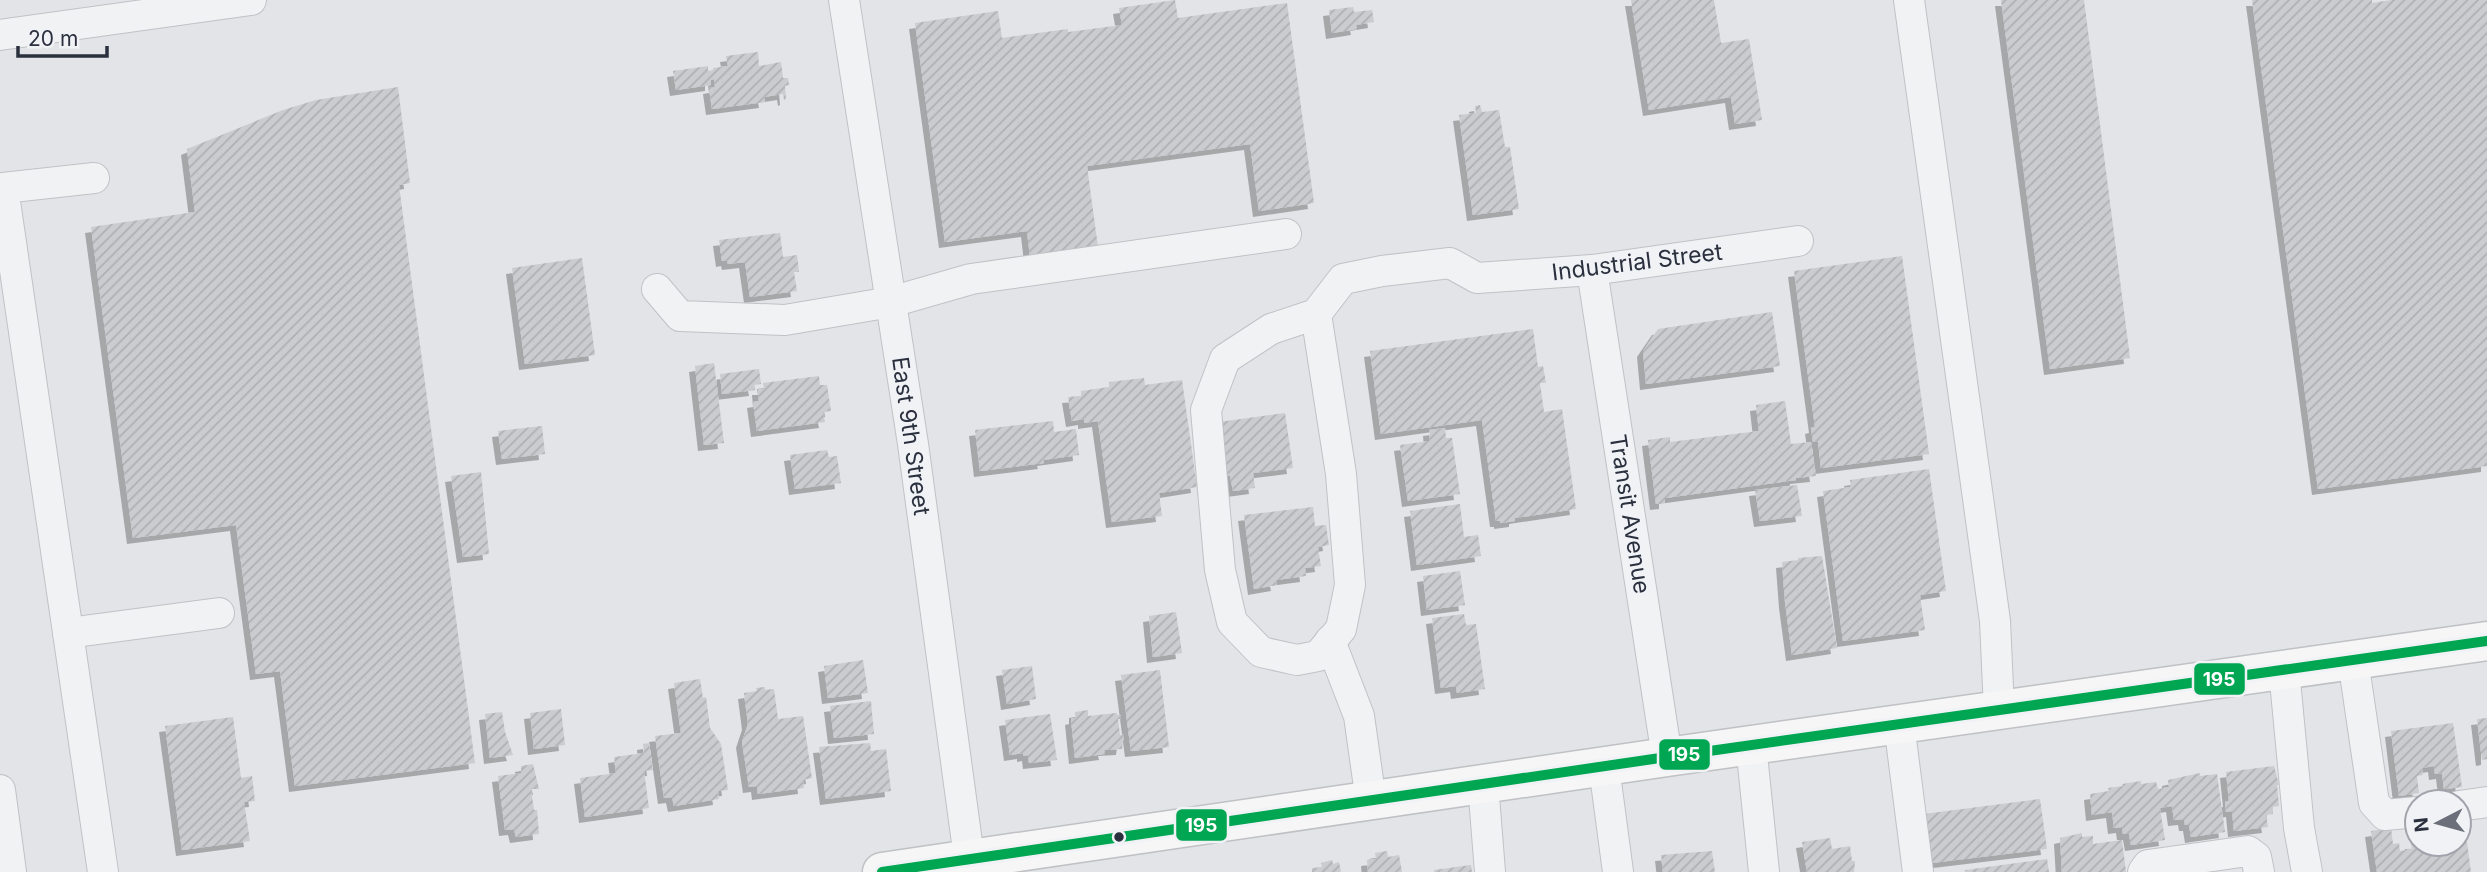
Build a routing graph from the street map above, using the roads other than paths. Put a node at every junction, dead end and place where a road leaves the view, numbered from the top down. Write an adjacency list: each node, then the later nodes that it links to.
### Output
1 (251, 0): 4 (street)
2 (844, 0): 10 (street, East 9th Street)
3 (1909, 0): 18 (street)
4 (0, 35)
5 (94, 178): 13 (street)
6 (1286, 234): 10 (street)
7 (1798, 241): 8 (street, Industrial Street)
8 (1592, 270): 11 (street, Industrial Street); 21 (street, Transit Avenue)
9 (657, 289): 10 (street)
10 (891, 302): 27 (street, East 9th Street)
11 (1316, 314): 14 (street); 14 (street)
12 (219, 613): 13 (street)
13 (68, 634): 31 (street)
14 (1330, 641): 25 (street)
15 (2487, 641): 16 (main road)
16 (2353, 660): 17 (main road); 26 (street)
17 (2284, 670): 18 (main road); 28 (street)
18 (1999, 710): 19 (main road)
19 (1899, 724): 20 (main road); 36 (street)
20 (1751, 745): 21 (main road); 35 (street)
21 (1667, 757): 22 (main road)
22 (1604, 766): 23 (main road); 34 (street)
23 (1483, 784): 25 (main road); 33 (street)
24 (0, 790): 30 (street)
25 (1371, 801): 27 (main road)
26 (2403, 813)
27 (971, 866): 32 (main road)
28 (2307, 867): 29 (street)
29 (2259, 871): 37 (street)
30 (12, 872)
31 (103, 872)
32 (882, 872)
33 (1490, 872)
34 (1618, 872)
35 (1764, 872)
36 (1918, 872)
37 (2143, 872)

